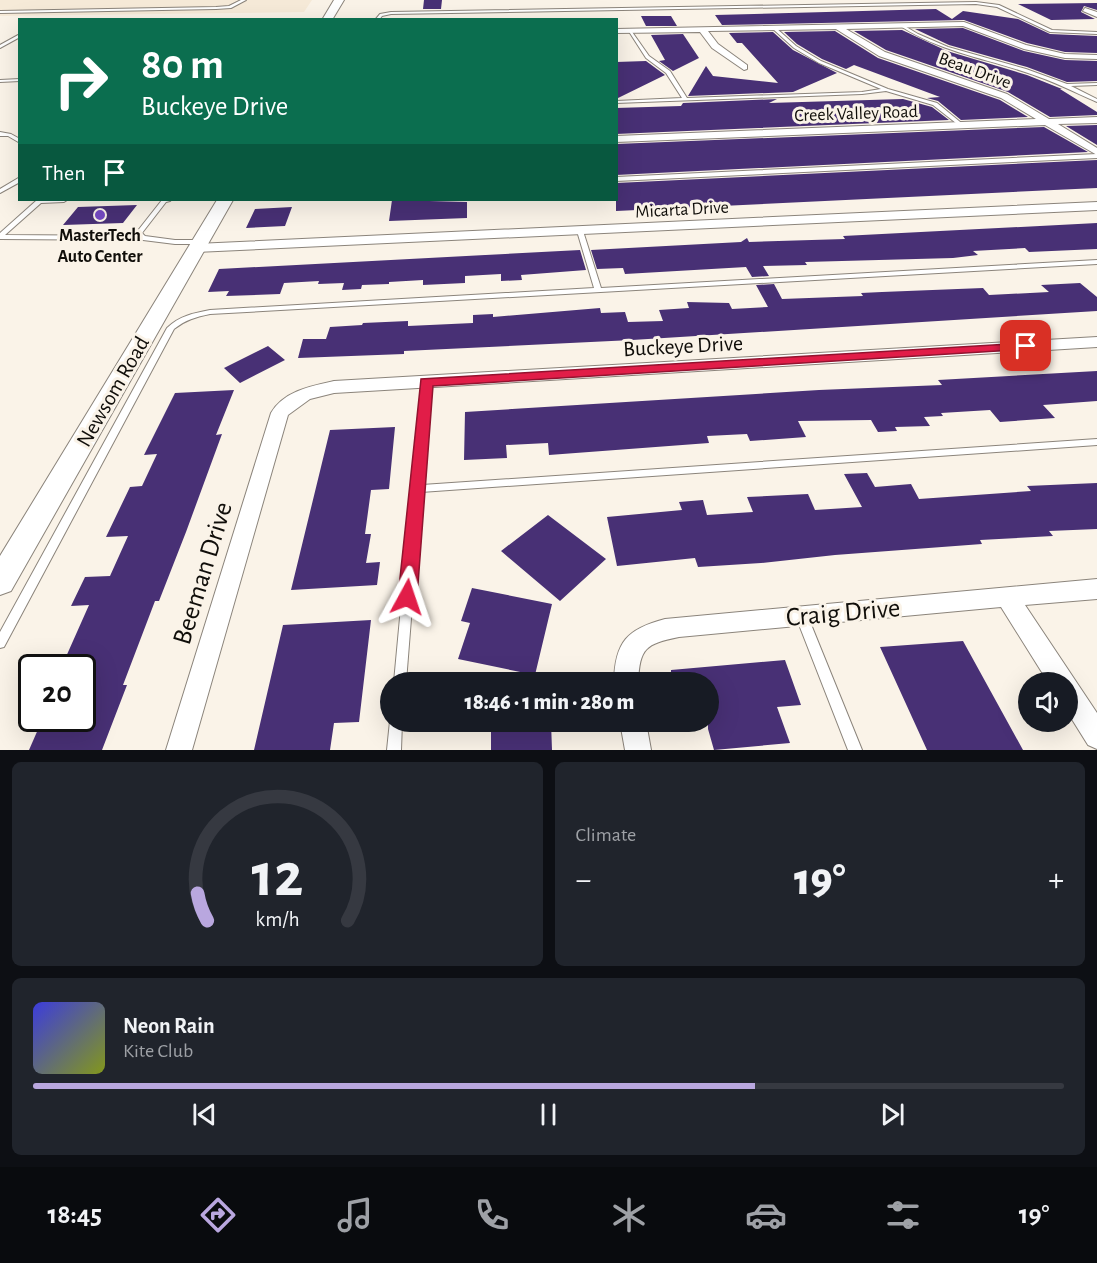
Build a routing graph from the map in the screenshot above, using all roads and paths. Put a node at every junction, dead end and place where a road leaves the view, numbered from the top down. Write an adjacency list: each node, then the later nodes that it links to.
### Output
1 (244, 0): 5 (lane)
2 (339, 0): 8 (street)
3 (985, 2): 9 (lane); 16 (lane)
4 (1085, 10): 7 (street)
5 (6, 12): 6 (lane)
6 (0, 14)
7 (1097, 15)
8 (328, 18)
9 (377, 18)
10 (903, 26): 11 (street); 19 (street); 24 (lane)
11 (838, 27): 12 (street); 30 (street, Beau Drive)
12 (774, 28): 13 (street); 25 (lane)
13 (702, 29): 14 (street); 20 (street)
14 (630, 30): 15 (street); 26 (lane)
15 (618, 31)
16 (1097, 33)
17 (18, 36): 18 (lane)
18 (0, 46)
19 (1097, 57)
20 (744, 68)
21 (18, 80): 22 (lane)
22 (0, 81)
23 (1097, 84): 24 (lane)
24 (1069, 85): 27 (lane)
25 (886, 90): 26 (lane); 31 (lane)
26 (685, 99): 28 (lane)
27 (1097, 101)
28 (618, 102)
29 (1097, 120): 30 (street, Creek Valley Road)
30 (1048, 122): 31 (street, Creek Valley Road); 35 (street, Beau Drive)
31 (963, 126): 33 (street, Creek Valley Road)
32 (0, 134): 34 (lane)
33 (618, 139)
34 (18, 141)
35 (1097, 154): 36 (lane)
36 (618, 178)
37 (18, 179): 38 (lane)
38 (0, 191)
39 (39, 201): 44 (lane)
40 (164, 201): 45 (lane)
41 (224, 201): 46 (street, Newsom Road)
42 (1097, 206): 43 (street, Micarta Drive)
43 (580, 231): 46 (street, Micarta Drive); 48 (lane)
44 (0, 236): 45 (lane)
45 (143, 238): 46 (lane)
46 (198, 245): 54 (street, Newsom Road)
47 (1097, 261): 48 (lane)
48 (598, 290): 58 (lane)
49 (1097, 342): 50 (street, Buckeye Drive)
50 (426, 382): 51 (street, Buckeye Drive); 53 (lane)
51 (280, 413): 66 (street, Beeman Drive)
52 (1097, 442): 53 (lane)
53 (417, 489): 59 (lane)
54 (0, 582)
55 (1097, 589): 56 (street, Craig Drive)
56 (1007, 597): 57 (street, Craig Drive); 61 (street)
57 (802, 616): 60 (street, Craig Drive); 69 (lane)
58 (0, 643)
59 (401, 672)
60 (625, 672)
61 (1056, 672)
62 (1078, 707): 65 (street)
63 (395, 732): 67 (lane)
64 (635, 732): 68 (street)
65 (1097, 736)
66 (179, 750)
67 (394, 750)
68 (638, 750)
69 (855, 750)

